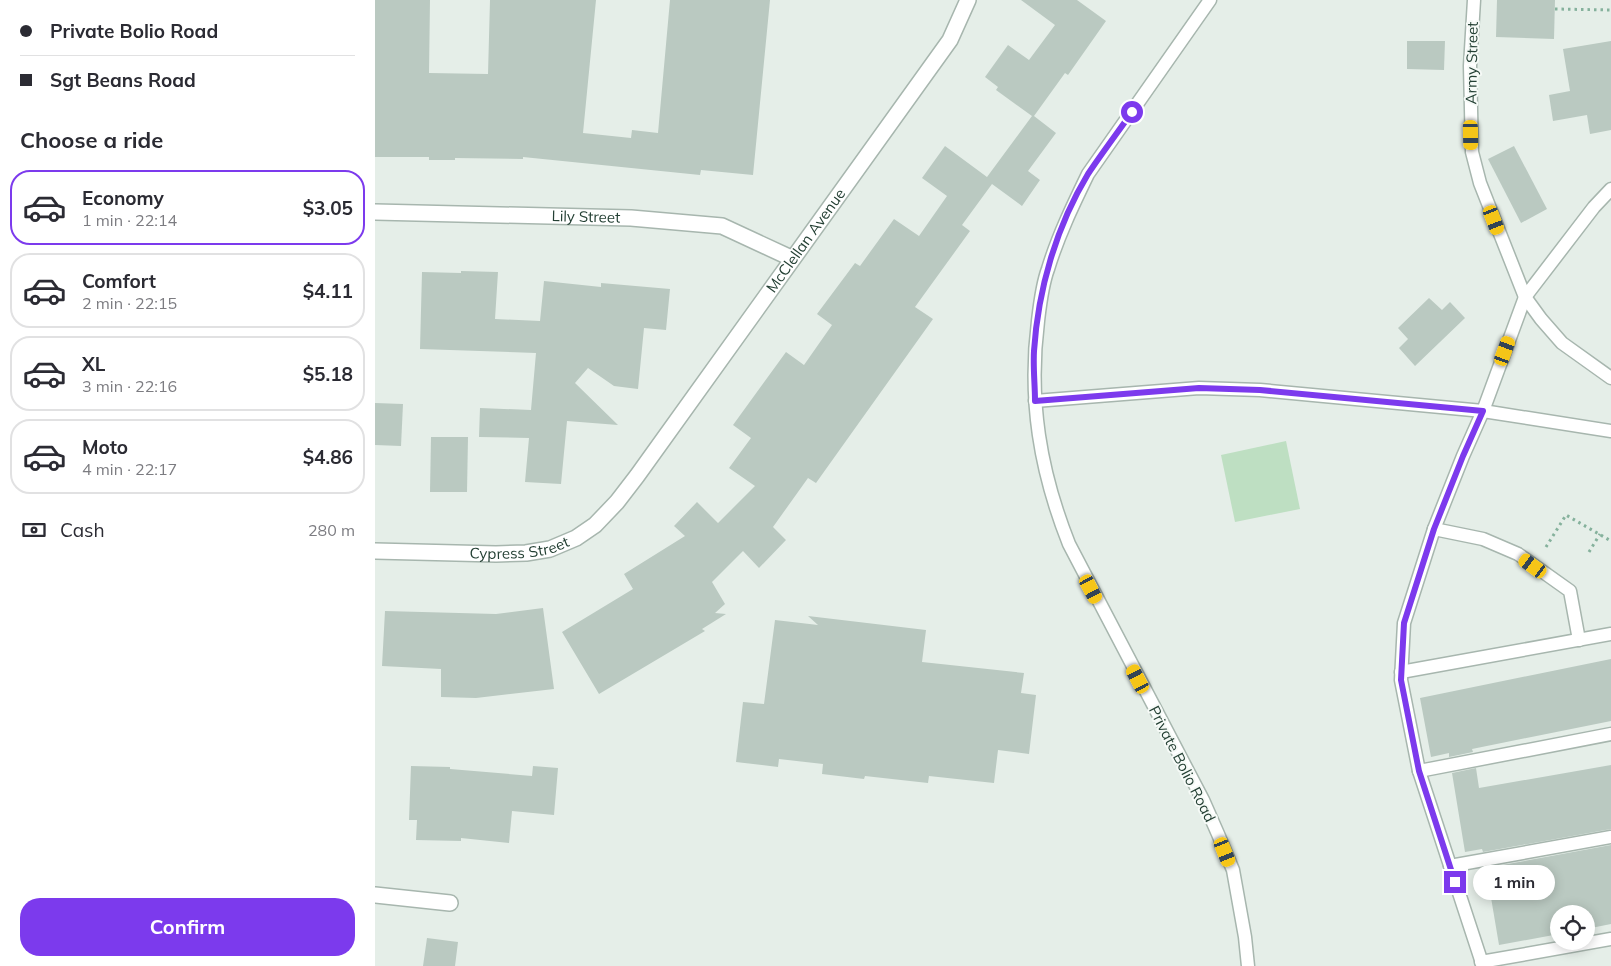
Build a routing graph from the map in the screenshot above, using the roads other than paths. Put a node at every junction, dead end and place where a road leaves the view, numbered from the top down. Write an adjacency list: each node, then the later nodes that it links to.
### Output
1 (968, 0): 6 (street, McClellan Avenue)
2 (1210, 0): 9 (lane, Private Bolio Road)
3 (1474, 0): 7 (lane, Army Street)
4 (1611, 189): 7 (lane)
5 (375, 212): 6 (street, Lily Street)
6 (791, 258): 12 (street, McClellan Avenue)
7 (1525, 297): 8 (lane, Army Street); 10 (lane)
8 (1611, 378)
9 (1035, 401): 10 (lane); 26 (lane, Private Bolio Road)
10 (1483, 411): 11 (lane); 13 (lane)
11 (1611, 431)
12 (637, 476): 14 (street, Cypress Street)
13 (1434, 529): 16 (lane); 17 (lane)
14 (375, 551)
15 (1611, 634): 16 (lane)
16 (1579, 640): 17 (lane)
17 (1401, 672): 19 (lane)
18 (1611, 734): 19 (lane)
19 (1419, 771): 21 (lane)
20 (1611, 837): 21 (lane)
21 (1450, 866): 25 (lane)
22 (375, 895): 23 (street)
23 (451, 903)
24 (1611, 939): 25 (lane)
25 (1482, 964)
26 (1248, 966)

